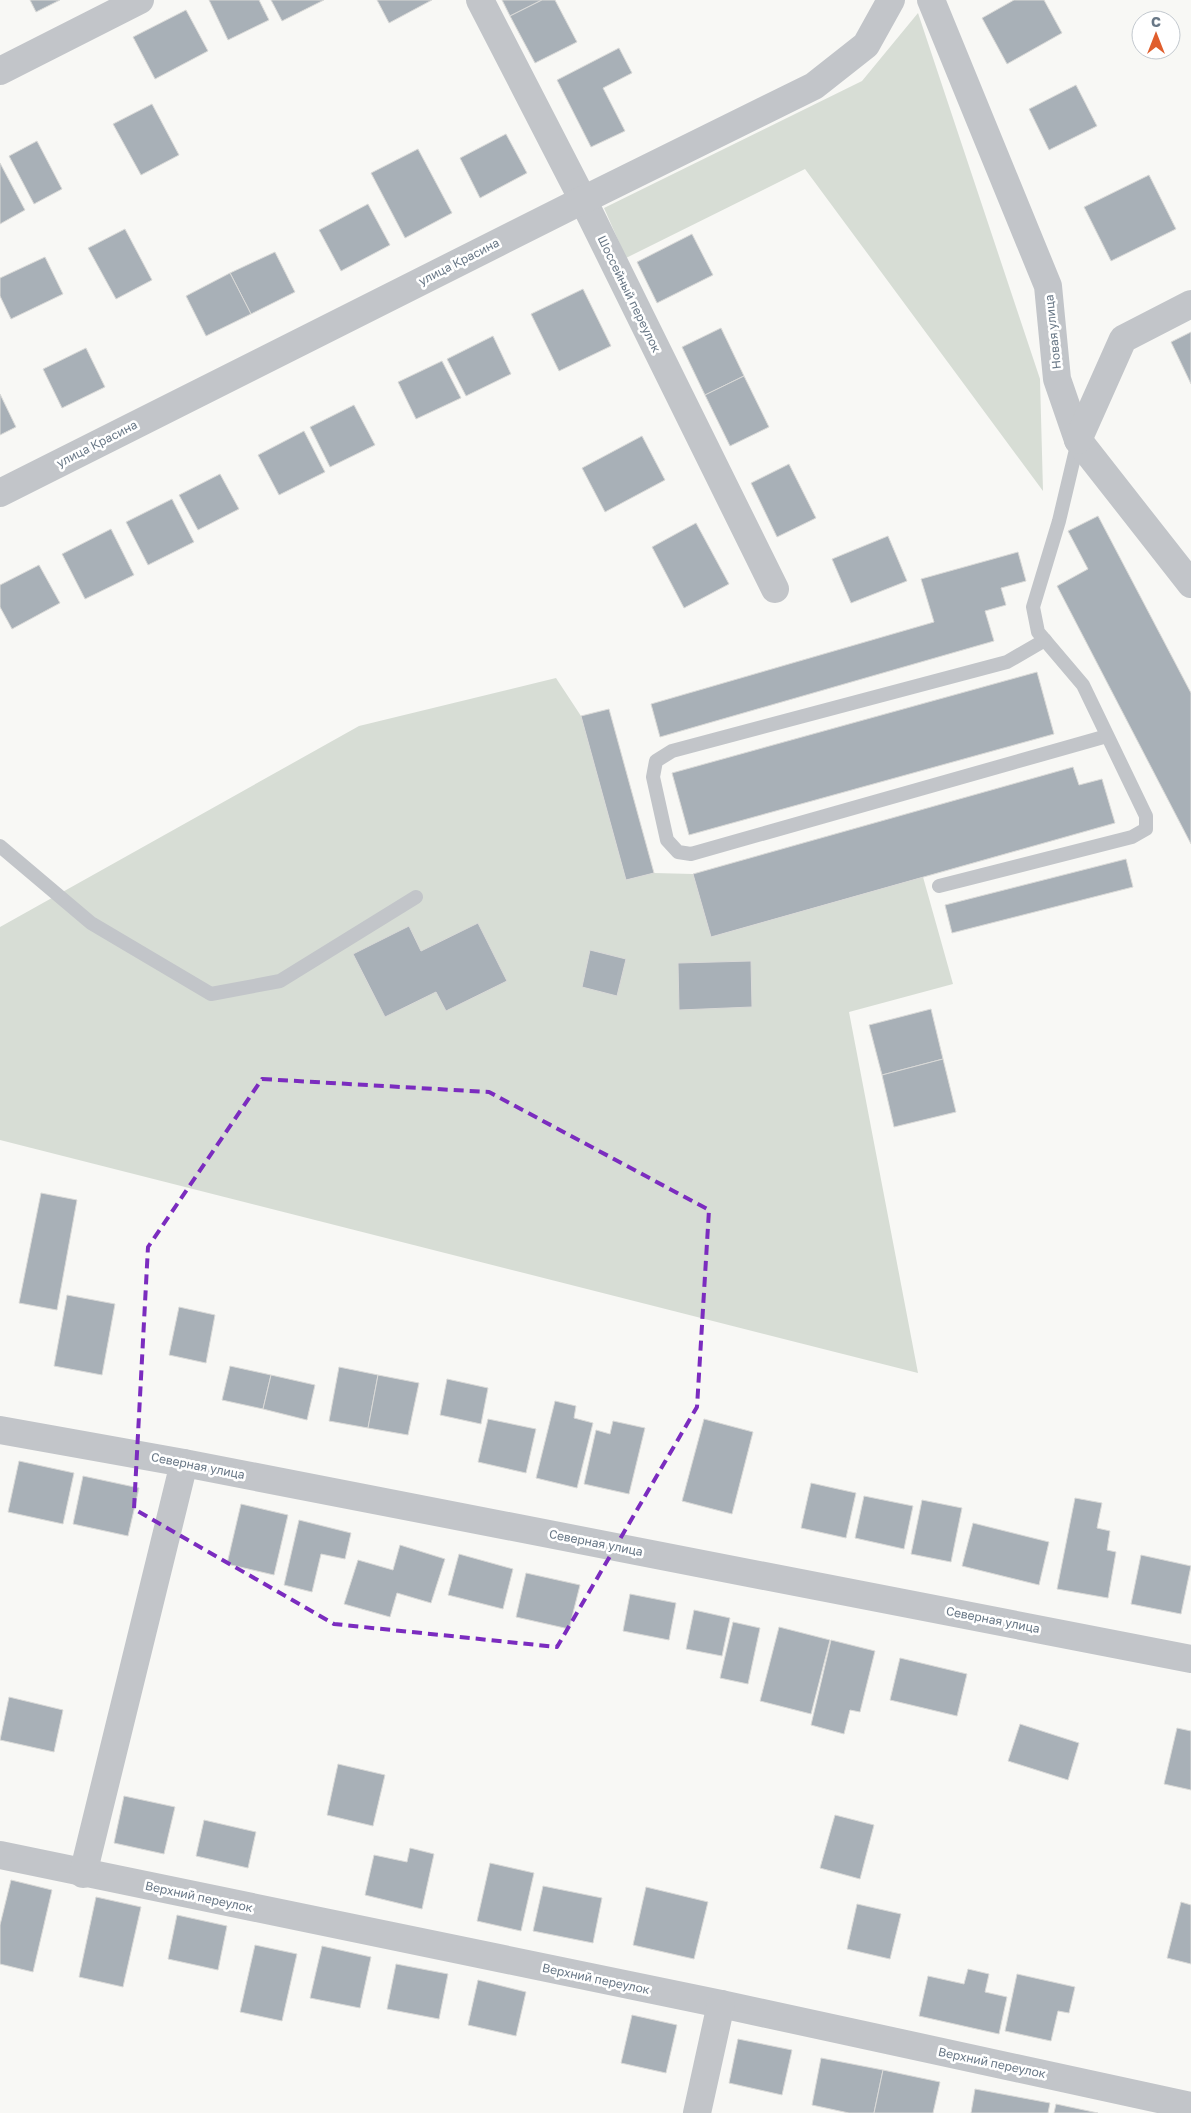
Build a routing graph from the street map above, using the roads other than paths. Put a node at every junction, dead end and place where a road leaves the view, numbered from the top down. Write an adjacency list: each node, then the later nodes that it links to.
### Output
1 (140, 0): 5 (street)
2 (480, 0): 6 (street, Шоссейный переулок)
3 (891, 0): 6 (street, улица Красина)
4 (931, 0): 8 (street, Новая улица)
5 (0, 71)
6 (583, 200): 9 (street, улица Красина); 11 (street, Шоссейный переулок)
7 (1191, 304): 8 (street)
8 (1078, 440): 10 (street, Новая улица); 12 (lane)
9 (0, 493)
10 (1191, 584)
11 (775, 589)
12 (1044, 640): 13 (lane); 13 (lane)
13 (1107, 736): 15 (lane)
14 (0, 846): 16 (lane)
15 (939, 886)
16 (416, 897)
17 (0, 1430): 18 (street, Северная улица)
18 (184, 1463): 19 (street, Северная улица); 21 (street)
19 (1191, 1659)
20 (0, 1854): 21 (street, Верхний переулок)
21 (83, 1874): 22 (street, Верхний переулок)
22 (721, 2004): 23 (street, Верхний переулок); 24 (street)
23 (1191, 2106)
24 (697, 2113)

